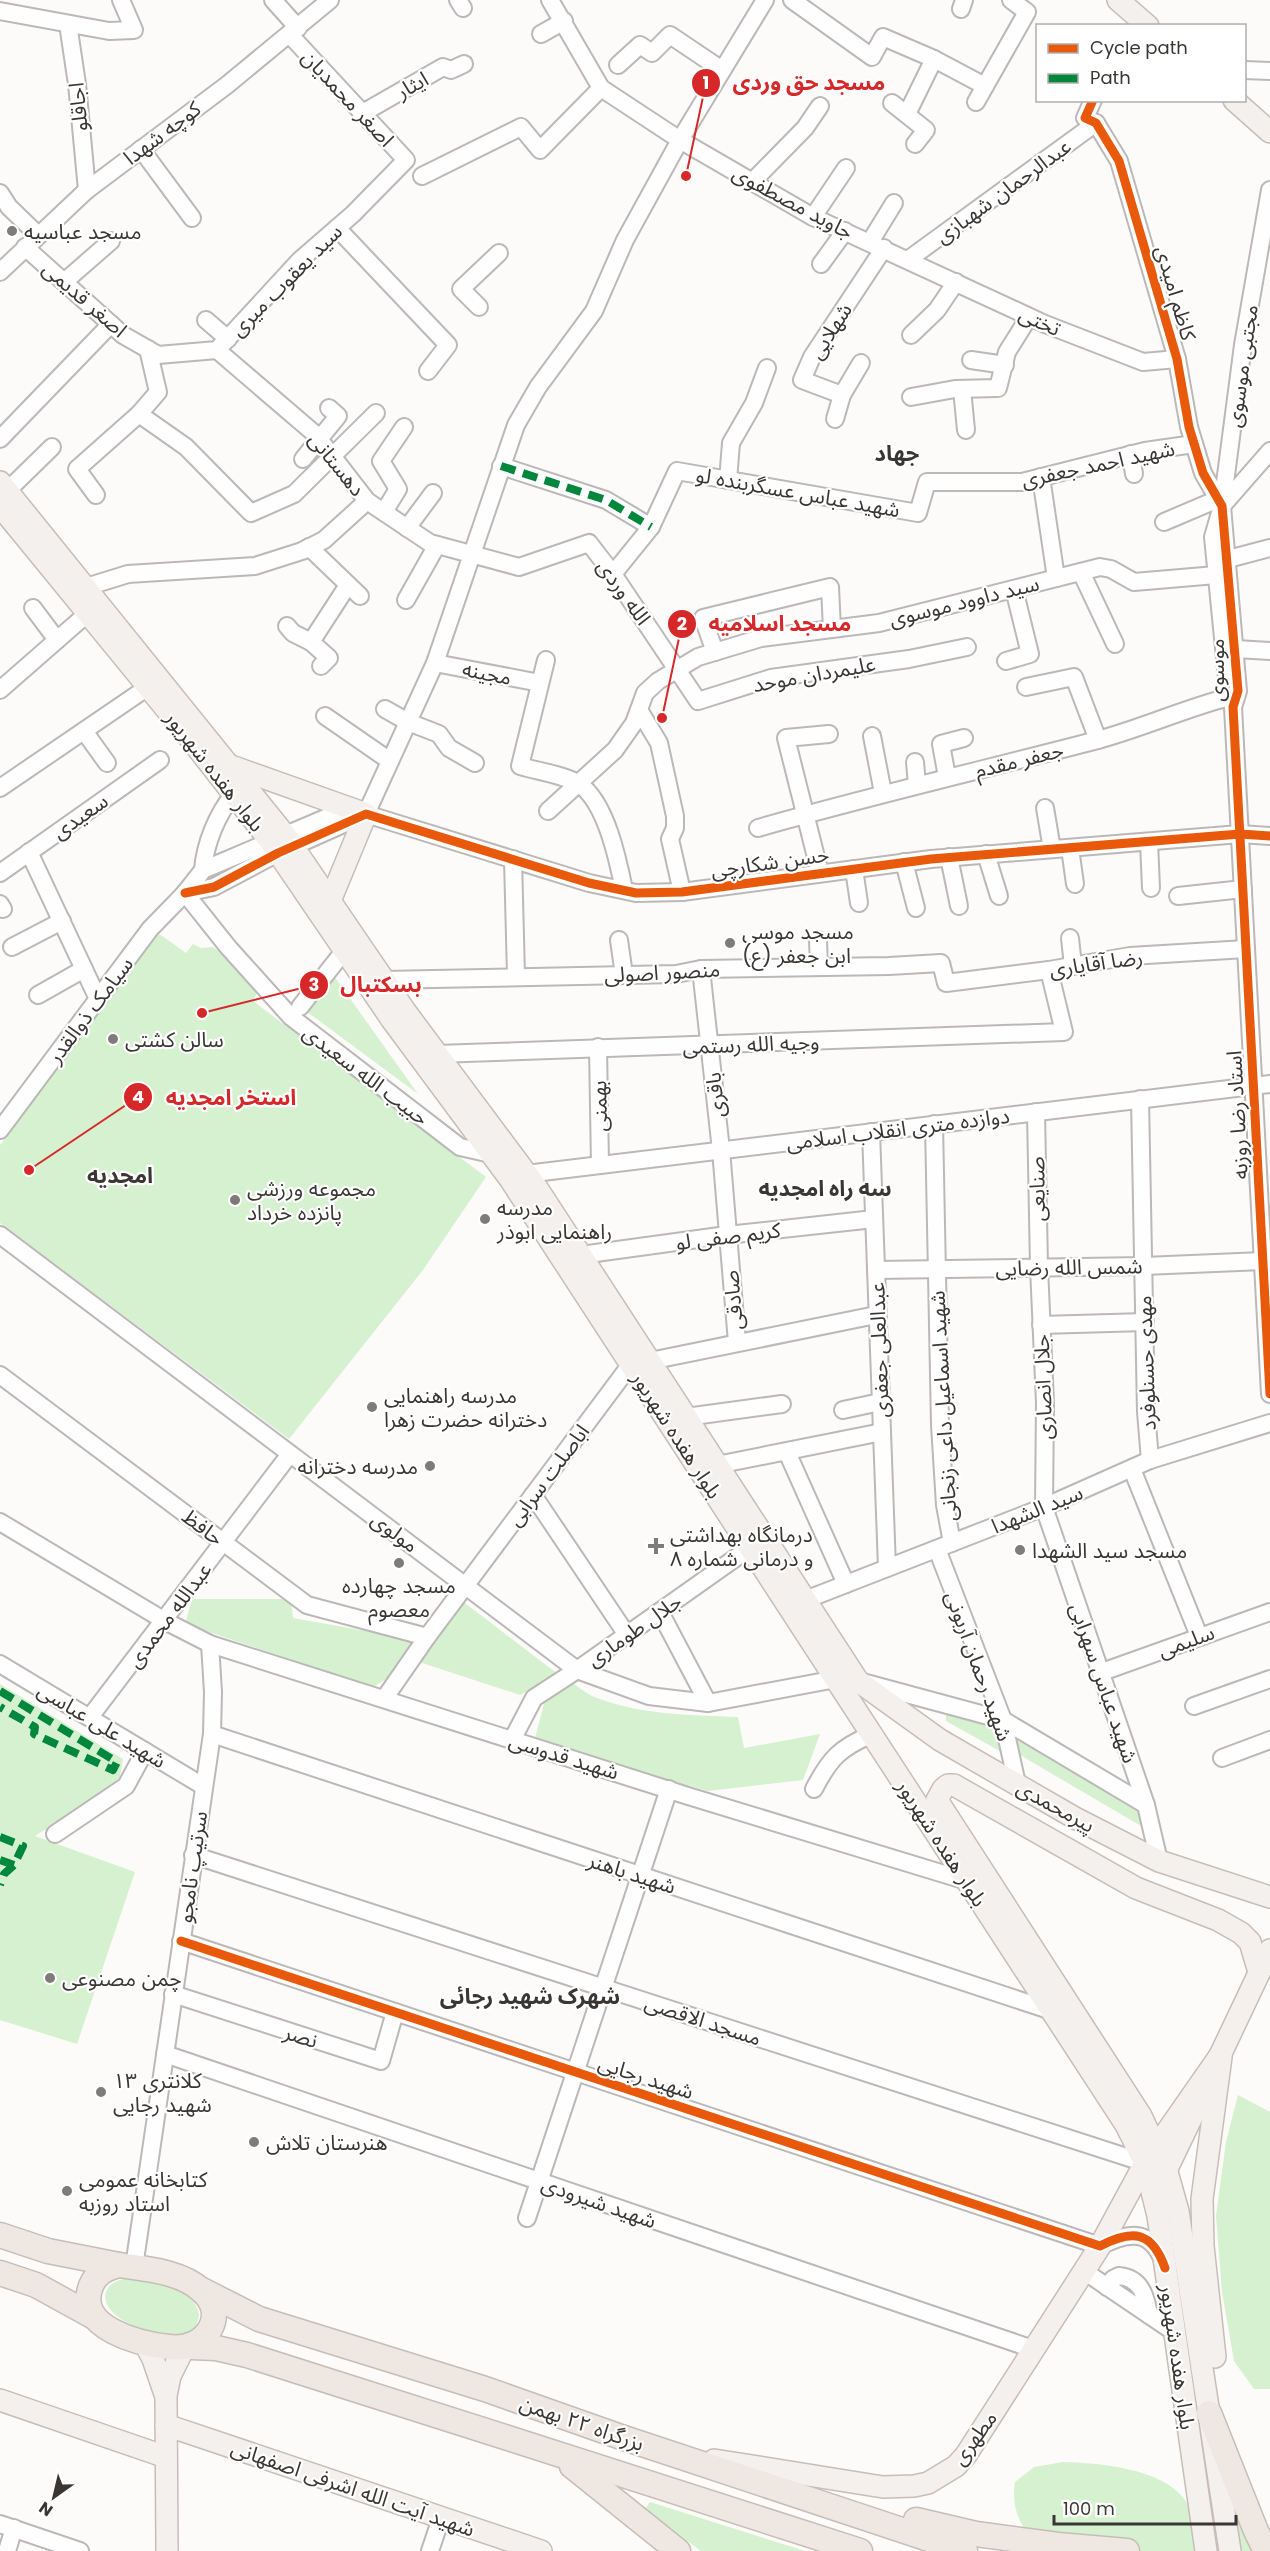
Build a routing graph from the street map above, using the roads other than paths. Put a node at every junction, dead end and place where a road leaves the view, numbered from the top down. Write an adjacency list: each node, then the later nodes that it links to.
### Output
1 (120, 0): 10 (street)
2 (273, 0): 11 (street, اصغر محمدیان)
3 (330, 0): 11 (street, کوچه شهدا)
4 (550, 0): 9 (street)
5 (765, 0): 16 (street)
6 (792, 0): 13 (street)
7 (1011, 0): 19 (street)
8 (0, 11): 10 (street)
9 (564, 21): 12 (street); 20 (street)
10 (68, 24): 37 (street, اجاقلو)
11 (294, 32): 26 (street, اصغر محمدیان); 32 (street, کوچه شهدا)
12 (542, 34)
13 (934, 59): 19 (street); 27 (street)
14 (464, 64): 26 (street, ایثار)
15 (618, 65): 16 (street)
16 (722, 70): 30 (street)
17 (1246, 70): 18 (street)
18 (1270, 71)
19 (985, 86): 21 (street)
20 (601, 88): 30 (street, جاوید مصطفوی); 35 (street)
21 (976, 102)
22 (1092, 102): 28 (street, کاظم امیدی)
23 (1236, 102): 29 (main road)
24 (892, 103): 27 (street)
25 (820, 106): 36 (street)
26 (361, 114): 33 (street, اصغر محمدیان)
27 (907, 114): 31 (street)
28 (1096, 123): 50 (street, عبدالرحمان شهبازی); 62 (street, کاظم امیدی)
29 (1270, 132)
30 (680, 140): 36 (street, جاوید مصطفوی); 85 (street)
31 (915, 144)
32 (141, 150): 37 (street, کوچه شهدا); 42 (street)
33 (406, 160): 43 (street, سید یعقوب میری)
34 (846, 168): 41 (street)
35 (422, 176)
36 (753, 182): 41 (street, جاوید مصطفوی)
37 (87, 190): 45 (street, کوچه شهدا)
38 (1270, 190): 93 (street, مجتبی موسوی)
39 (0, 193): 45 (street)
40 (894, 203): 47 (street)
41 (813, 217): 44 (street, جاوید مصطفوی)
42 (192, 218)
43 (337, 228): 60 (street, سید یعقوب میری); 67 (street)
44 (845, 231): 47 (street, جاوید مصطفوی); 51 (street)
45 (38, 235): 48 (street, کوچه شهدا)
46 (111, 241): 53 (street)
47 (877, 245): 50 (street, جاوید مصطفوی); 69 (street, شهلایی)
48 (25, 247): 52 (street, کوچه شهدا); 53 (street, اصغر قدیمی)
49 (499, 253): 55 (street)
50 (909, 260): 54 (street, تختی)
51 (821, 264)
52 (0, 272)
53 (64, 282): 58 (street, اصغر قدیمی)
54 (956, 282): 56 (street, تختی); 59 (street)
55 (479, 308)
56 (1029, 317): 62 (street, تختی); 65 (street)
57 (206, 320): 60 (street, دهستانی)
58 (111, 324): 61 (street, اصغر قدیمی); 77 (street)
59 (911, 335)
60 (222, 344): 61 (street, سید یعقوب میری); 78 (street, دهستانی)
61 (148, 349): 73 (street)
62 (1177, 359): 79 (street, کاظم امیدی)
63 (971, 360): 65 (street)
64 (861, 363): 69 (street)
65 (1005, 365): 68 (street)
66 (767, 368): 88 (street)
67 (428, 371)
68 (962, 389): 70 (street); 76 (street)
69 (842, 395): 74 (street)
70 (911, 397)
71 (329, 408): 78 (street)
72 (376, 413): 83 (street)
73 (139, 414): 83 (street); 91 (street)
74 (835, 419)
75 (404, 427): 94 (street)
76 (966, 430)
77 (0, 439)
78 (319, 440): 83 (street, دهستانی); 84 (street)
79 (1194, 444): 82 (street, شهید احمد جعفری); 93 (street, کاظم امیدی)
80 (52, 447): 89 (street)
81 (1270, 452): 93 (street)
82 (1131, 454): 86 (street); 87 (street, شهید احمد جعفری)
83 (333, 456): 92 (street, دهستانی)
84 (303, 459)
85 (501, 466): 97 (street); 103 (street)
86 (1134, 474)
87 (1041, 477): 95 (street, شهید احمد جعفری); 108 (street)
88 (728, 480): 95 (street, شهید عباس عسگربنده لو); 97 (street, شهید عباس عسگربنده لو)
89 (2, 493): 109 (main road, بلوار هفده شهریور); 113 (main road, بلوار هفده شهریور)
90 (433, 493): 98 (street)
91 (96, 495)
92 (367, 501): 94 (street, دهستانی); 101 (street)
93 (1220, 503): 96 (street); 104 (street, موسوی); 107 (street, موسوی)
94 (384, 512): 98 (street, دهستانی)
95 (918, 513)
96 (1164, 522)
97 (651, 527): 106 (street)
98 (407, 528): 100 (street, دهستانی)
99 (589, 543): 103 (street, دهستانی); 106 (street, الله وردی)
100 (438, 544): 103 (street, دهستانی); 111 (street)
101 (309, 548): 109 (street); 117 (street)
102 (1270, 548): 104 (street)
103 (471, 553): 125 (street)
104 (1228, 559): 120 (street, موسوی)
105 (1081, 572): 107 (street, سید داوود موسوی); 108 (street, سید داوود موسوی); 118 (street)
106 (613, 573): 127 (street, الله وردی)
107 (1216, 575): 132 (street, موسوی)
108 (1056, 578): 110 (street, سید داوود موسوی)
109 (86, 587): 147 (main road, بلوار هفده شهریور)
110 (1014, 589): 115 (street, سید داوود موسوی); 124 (street)
111 (406, 600)
112 (33, 608): 116 (street)
113 (88, 613): 116 (street); 129 (main road, بلوار هفده شهریور)
114 (286, 626): 117 (street)
115 (832, 629): 122 (street, سید داوود موسوی); 122 (street)
116 (57, 640): 131 (street)
117 (311, 642): 126 (street)
118 (1115, 644)
119 (966, 647): 127 (street, علیمردان موحد)
120 (1236, 649): 121 (street); 132 (street, موسوی)
121 (1270, 651)
122 (715, 652): 127 (street, سید داوود موسوی)
123 (546, 660): 128 (street)
124 (1006, 661)
125 (435, 663): 128 (street, مجینه); 136 (street)
126 (321, 666)
127 (679, 670): 134 (street, سید داوود موسوی)
128 (540, 683): 149 (street)
129 (148, 687): 137 (street); 153 (main road, بلوار هفده شهریور)
130 (1026, 687): 141 (street)
131 (0, 690)
132 (1231, 702): 141 (street, جعفر مقدم); 159 (street, موسوی)
133 (385, 709): 136 (street)
134 (639, 710): 149 (street, سید داوود موسوی); 178 (street)
135 (325, 716): 143 (street)
136 (408, 722): 143 (street); 146 (street)
137 (84, 731): 145 (street); 151 (street)
138 (829, 734): 157 (street)
139 (872, 736): 152 (street)
140 (964, 738): 148 (street)
141 (1098, 740): 148 (street, جعفر مقدم)
142 (160, 760): 165 (street, سعیدی)
143 (390, 760): 155 (street)
144 (915, 762): 150 (street)
145 (107, 763)
146 (475, 764)
147 (231, 766): 155 (main road); 162 (main road, بلوار هفده شهریور)
148 (947, 777): 150 (street, جعفر مقدم)
149 (578, 784): 156 (street, سید داوود موسوی); 177 (street)
150 (917, 784): 152 (street, جعفر مقدم)
151 (0, 788)
152 (883, 793): 157 (street, جعفر مقدم)
153 (234, 794): 162 (main road, بلوار هفده شهریور); 171 (street)
154 (1045, 808): 164 (street)
155 (358, 811): 162 (street); 168 (street, حسن شکارچی); 182 (main road)
156 (548, 811)
157 (806, 814): 158 (street, جعفر مقدم); 173 (street)
158 (758, 828)
159 (1240, 834): 160 (street, حسن شکارچی); 161 (street, حسن شکارچی); 176 (street, استاد رضا روزبه)
160 (1270, 836)
161 (1149, 842): 163 (street, حسن شکارچی); 175 (street)
162 (281, 844): 171 (street, سیامک ذوالقدر); 179 (street); 182 (main road, بلوار هفده شهریور); 192 (main road, بلوار هفده شهریور)
163 (1070, 848): 164 (street, حسن شکارچی); 174 (street)
164 (1052, 849): 166 (street, حسن شکارچی)
165 (29, 852): 172 (street, سعیدی); 186 (street)
166 (986, 854): 167 (street, حسن شکارچی); 180 (street)
167 (949, 857): 169 (street, حسن شکارچی); 184 (street)
168 (513, 859): 177 (street, حسن شکارچی); 199 (street)
169 (904, 862): 170 (street, حسن شکارچی); 185 (street)
170 (854, 869): 173 (street, حسن شکارچی); 183 (street)
171 (203, 870): 179 (street, سیامک ذوالقدر)
172 (0, 873)
173 (820, 873): 178 (street, حسن شکارچی)
174 (1075, 884)
175 (1151, 888)
176 (1243, 889): 181 (street); 191 (street, استاد رضا روزبه)
177 (624, 890): 178 (street, حسن شکارچی)
178 (682, 892)
179 (185, 893): 203 (street, سیامک ذوالقدر); 215 (street, حبیب الله سعیدی)
180 (999, 896)
181 (1178, 897)
182 (330, 901): 200 (main road, بلوار هفده شهریور)
183 (859, 903)
184 (959, 906)
185 (916, 908)
186 (62, 921): 190 (street); 195 (street)
187 (1070, 938): 193 (street)
188 (619, 940): 198 (street)
189 (818, 940): 194 (street)
190 (12, 947)
191 (1246, 949): 193 (street, رضا آقایاری); 208 (street, استاد رضا روزبه)
192 (344, 951): 204 (street); 215 (main road, بلوار هفده شهریور)
193 (1073, 966): 197 (street, رضا آقایاری)
194 (819, 967): 196 (street, منصور اصولی); 201 (street, منصور اصولی)
195 (84, 969): 202 (street); 203 (street)
196 (701, 969): 198 (street, منصور اصولی); 205 (street, باقری)
197 (1049, 970): 201 (street, رضا آقایاری); 205 (street, وجیه الله رستمی)
198 (624, 975): 199 (street, منصور اصولی)
199 (516, 976): 200 (street, منصور اصولی)
200 (383, 980): 207 (main road, بلوار هفده شهریور)
201 (946, 983)
202 (38, 995)
203 (98, 999): 212 (street, سیامک ذوالقدر)
204 (300, 1007)
205 (709, 1046): 206 (street, وجیه الله رستمی); 214 (street, باقری)
206 (598, 1047): 207 (street, وجیه الله رستمی); 216 (street, بهمنی)
207 (437, 1054): 217 (main road, بلوار هفده شهریور)
208 (1262, 1085): 209 (street, دوازده متری انقلاب اسلامی); 222 (street, استاد رضا روزبه)
209 (1140, 1100): 210 (street, دوازده متری انقلاب اسلامی); 223 (street, مهدی حسنلوفرد)
210 (1036, 1112): 211 (street, دوازده متری انقلاب اسلامی); 224 (street, صنایعی)
211 (934, 1124): 213 (street, دوازده متری انقلاب اسلامی); 225 (street, شهید اسماعیل داعی زنجانی)
212 (0, 1130)
213 (871, 1132): 214 (street, دوازده متری انقلاب اسلامی); 218 (street, عبدالعلی جعفری)
214 (721, 1150): 216 (street, دوازده متری انقلاب اسلامی); 220 (street, صادقی)
215 (491, 1154): 231 (main road, بلوار هفده شهریور)
216 (600, 1165): 217 (street, دوازده متری انقلاب اسلامی)
217 (526, 1174): 221 (main road, بلوار هفده شهریور)
218 (874, 1219): 220 (street, کریم صفی لو); 226 (street, عبدالعلی جعفری)
219 (0, 1235): 241 (street, مولوی)
220 (727, 1235): 221 (street, کریم صفی لو); 230 (street, صادقی)
221 (581, 1255): 231 (main road, بلوار هفده شهریور)
222 (1265, 1256): 223 (street, شمس الله رضایی); 233 (street, استاد رضا روزبه)
223 (1144, 1266): 224 (street, شمس الله رضایی); 228 (street, مهدی حسنلوفرد)
224 (1039, 1267): 225 (street, شمس الله رضایی); 229 (street, جلال انصاری)
225 (937, 1269): 226 (street, شمس الله رضایی); 249 (street, شهید اسماعیل داعی زنجانی)
226 (876, 1270): 227 (street, عبدالعلی جعفری)
227 (876, 1315): 230 (street); 234 (street, عبدالعلی جعفری)
228 (1144, 1322): 229 (street); 242 (street, مهدی حسنلوفرد)
229 (1041, 1326): 246 (street, جلال انصاری)
230 (737, 1342): 231 (street)
231 (640, 1363): 237 (main road, بلوار هفده شهریور); 245 (street, اباصلت سرابی); 250 (main road, بلوار هفده شهریور)
232 (0, 1375): 248 (street, حافظ)
233 (1270, 1394)
234 (880, 1402): 236 (street); 239 (street, عبدالعلی جعفری)
235 (782, 1404): 237 (street)
236 (843, 1410)
237 (686, 1417): 243 (main road, بلوار هفده شهریور)
238 (1270, 1424): 242 (street, سید الشهدا)
239 (882, 1432): 240 (street); 251 (street, عبدالعلی جعفری)
240 (787, 1452): 243 (street); 252 (street)
241 (290, 1454): 248 (street, عبدالله محمدی); 253 (street, مولوی)
242 (1150, 1460): 244 (street, سید الشهدا)
243 (717, 1465): 254 (main road, بلوار هفده شهریور)
244 (1132, 1469): 246 (street, سید الشهدا); 260 (street)
245 (533, 1495): 253 (street, اباصلت سرابی); 258 (street)
246 (1044, 1507): 249 (street, سید الشهدا); 264 (street, شهید عباس سهرابی)
247 (0, 1522): 257 (street, شهید قدوسی)
248 (224, 1543): 257 (street, عبدالله محمدی); 259 (street, حافظ)
249 (944, 1546): 251 (street, سید الشهدا); 272 (street, شهید رحمان آربونی)
250 (751, 1548): 255 (street, جلال طوماری); 265 (main road, بلوار هفده شهریور)
251 (887, 1568): 252 (street, سید الشهدا)
252 (846, 1584): 254 (street, سید الشهدا)
253 (466, 1585): 259 (street, اباصلت سرابی); 263 (street, مولوی)
254 (805, 1599): 267 (main road, بلوار هفده شهریور)
255 (660, 1612): 258 (street, جلال طوماری); 269 (street)
256 (1270, 1612): 260 (street, سلیمی)
257 (165, 1621): 261 (street, شهید قدوسی); 271 (street, عبدالله محمدی)
258 (627, 1635): 263 (street, جلال طوماری)
259 (428, 1636): 268 (street, اباصلت سرابی)
260 (1198, 1636): 264 (street, سلیمی)
261 (210, 1644): 268 (street, شهید قدوسی); 273 (street, سرتیپ نامجو)
262 (0, 1664): 271 (street, شهید علی عباسی)
263 (577, 1670): 269 (street, مولوی); 275 (street, جلال طوماری)
264 (1102, 1672): 284 (street, شهید عباس سهرابی)
265 (836, 1679): 269 (street, مولوی); 274 (main road, بلوار هفده شهریور)
266 (1270, 1679): 270 (street)
267 (858, 1681): 272 (street); 279 (main road, پیرمحمدی)
268 (384, 1699): 275 (street, شهید قدوسی)
269 (708, 1703)
270 (1194, 1706)
271 (90, 1718): 277 (street, شهید علی عباسی)
272 (1003, 1720): 279 (street, شهید رحمان آربونی); 284 (street)
273 (212, 1734): 280 (street, سرتیپ نامجو); 288 (street, شهید باهنر)
274 (872, 1734): 282 (street); 289 (main road, بلوار هفده شهریور)
275 (512, 1740): 281 (street, شهید قدوسی)
276 (1270, 1740): 278 (street)
277 (145, 1751): 280 (street, شهید علی عباسی); 285 (street)
278 (1222, 1758)
279 (1017, 1784): 287 (main road, پیرمحمدی)
280 (203, 1786): 286 (street, سرتیپ نامجو)
281 (669, 1789): 288 (street); 289 (street, شهید قدوسی)
282 (814, 1789)
283 (937, 1800): 293 (main road, پیرمحمدی); 301 (main road, بلوار هفده شهریور)
284 (1146, 1805): 287 (street, شهید عباس سهرابی)
285 (56, 1834)
286 (194, 1855): 291 (street, سرتیپ نامجو); 294 (street, مسجد الاقصی)
287 (1159, 1861): 290 (main road, پیرمحمدی)
288 (640, 1875): 294 (street); 296 (street, شهید باهنر)
289 (967, 1881): 296 (main road, بلوار هفده شهریور)
290 (1270, 1897)
291 (181, 1941): 295 (street, سرتیپ نامجو); 297 (street, شهید رجایی)
292 (1270, 1950): 293 (main road)
293 (1259, 1972): 299 (main road)
294 (603, 1988): 300 (street); 301 (street, مسجد الاقصی)
295 (173, 1994): 297 (street, نصر); 298 (street, سرتیپ نامجو)
296 (1052, 2011): 301 (main road, بلوار هفده شهریور)
297 (395, 2012): 300 (street, شهید رجایی)
298 (165, 2054): 303 (street, شهید شیرودی); 308 (street, سرتیپ نامجو)
299 (1221, 2054): 301 (main road); 302 (main road); 326 (main road)
300 (575, 2072): 303 (street); 307 (street, شهید رجایی)
301 (1151, 2154): 302 (main road, بلوار هفده شهریور); 304 (main road, بلوار هفده شهریور); 307 (main road)
302 (1167, 2172): 304 (main road); 320 (main road, بلوار هفده شهریور)
303 (539, 2181): 305 (street); 317 (street, شهید شیرودی)
304 (1152, 2190): 307 (main road); 309 (main road, بلوار هفده شهریور)
305 (527, 2218)
306 (0, 2235): 308 (highway)
307 (1100, 2246): 309 (street); 310 (main road, مطهری)
308 (126, 2266): 312 (highway); 313 (highway)
309 (1165, 2268): 314 (main road, بلوار هفده شهریور)
310 (1084, 2271): 314 (street); 317 (main road, مطهری)
311 (0, 2273): 313 (highway)
312 (201, 2290): 316 (highway); 322 (highway, بزرگراه ۲۲ بهمن)
313 (94, 2317): 315 (highway)
314 (1174, 2332): 338 (main road, بلوار هفده شهریور)
315 (144, 2342): 316 (highway); 318 (main road)
316 (188, 2347): 318 (main road); 324 (highway, بزرگراه ۲۲ بهمن)
317 (1034, 2349): 325 (main road, مطهری)
318 (166, 2396): 321 (main road)
319 (0, 2400): 323 (main road)
320 (1209, 2413): 326 (highway); 339 (main road, بلوار هفده شهریور)
321 (166, 2426): 323 (main road); 327 (main road, شهید آیت الله اشرفی اصفهانی)
322 (594, 2428): 325 (highway); 336 (highway, بزرگراه ۲۲ بهمن)
323 (166, 2457): 331 (main road)
324 (561, 2457): 334 (highway); 335 (highway, بزرگراه ۲۲ بهمن)
325 (695, 2457): 337 (highway)
326 (1237, 2484): 340 (highway)
327 (441, 2518): 332 (street); 333 (main road, شهید آیت الله اشرفی اصفهانی)
328 (7, 2526): 329 (street); 330 (street)
329 (7, 2551)
330 (80, 2551)
331 (168, 2551)
332 (430, 2551)
333 (541, 2551)
334 (678, 2551)
335 (860, 2551)
336 (965, 2551)
337 (1127, 2551)
338 (1206, 2551)
339 (1230, 2551)
340 (1266, 2551)

